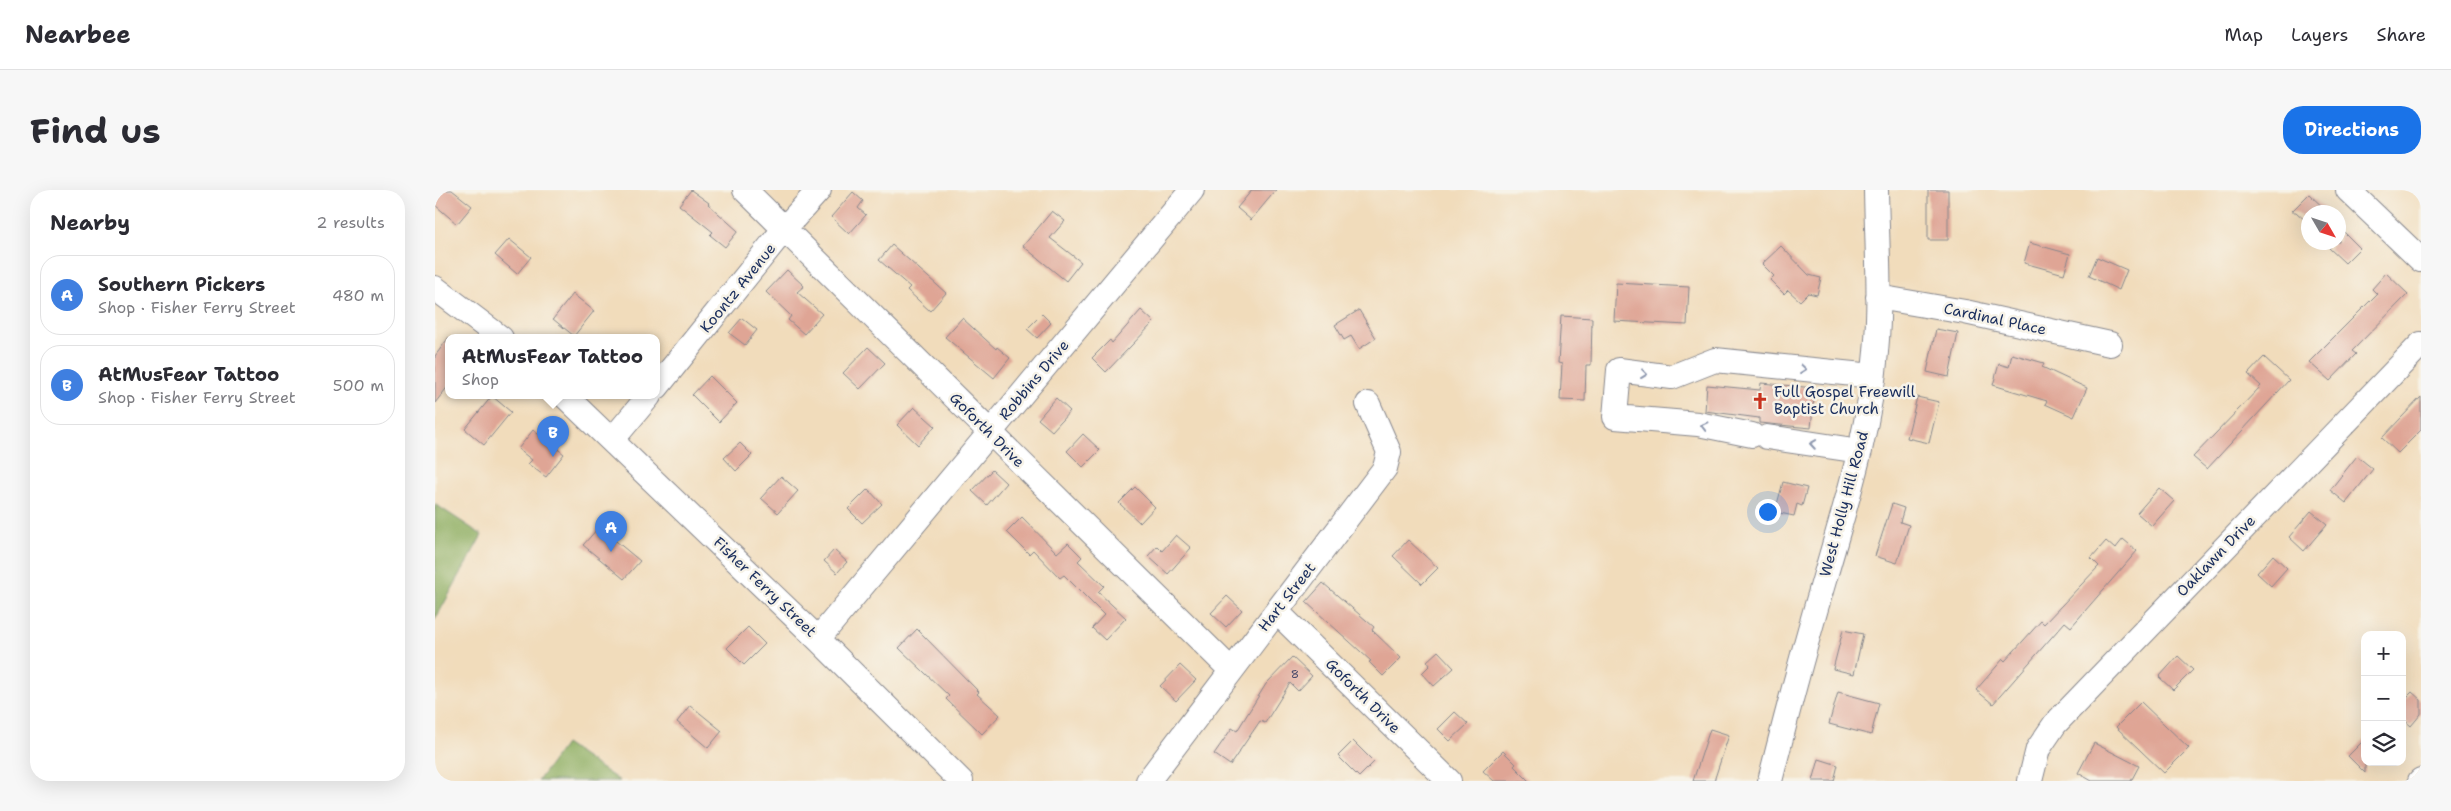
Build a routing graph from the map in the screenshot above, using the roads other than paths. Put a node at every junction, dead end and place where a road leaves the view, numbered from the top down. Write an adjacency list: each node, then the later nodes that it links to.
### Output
1 (745, 190): 6 (street, Goforth Drive)
2 (819, 190): 6 (street, Koontz Avenue)
3 (1192, 190): 18 (street, Robbins Drive)
4 (1876, 190): 9 (street, West Holly Hill Road)
5 (2348, 190): 7 (street)
6 (785, 228): 14 (street, Koontz Avenue); 18 (street, Goforth Drive)
7 (2421, 260)
8 (435, 288): 10 (street)
9 (1879, 297): 11 (street, Cardinal Place); 13 (street, West Holly Hill Road)
10 (496, 334)
11 (2110, 344)
12 (2421, 344): 28 (street, Oaklawn Drive)
13 (1873, 376): 20 (street, West Holly Hill Road); 20 (street, one-way to 13)
14 (660, 383)
15 (568, 399): 19 (street, Fisher Ferry Street)
16 (646, 399): 19 (street)
17 (1368, 404): 21 (street, Hart Street)
18 (989, 433): 22 (street, Robbins Drive); 23 (street, Goforth Drive)
19 (613, 439): 22 (street, Fisher Ferry Street)
20 (1860, 451): 27 (street, West Holly Hill Road)
21 (1277, 612): 23 (street, Hart Street); 26 (street, Goforth Drive)
22 (818, 639): 24 (street, Fisher Ferry Street)
23 (1231, 670): 25 (street, Hart Street)
24 (961, 781)
25 (1148, 781)
26 (1449, 781)
27 (1770, 781)
28 (2030, 781)

